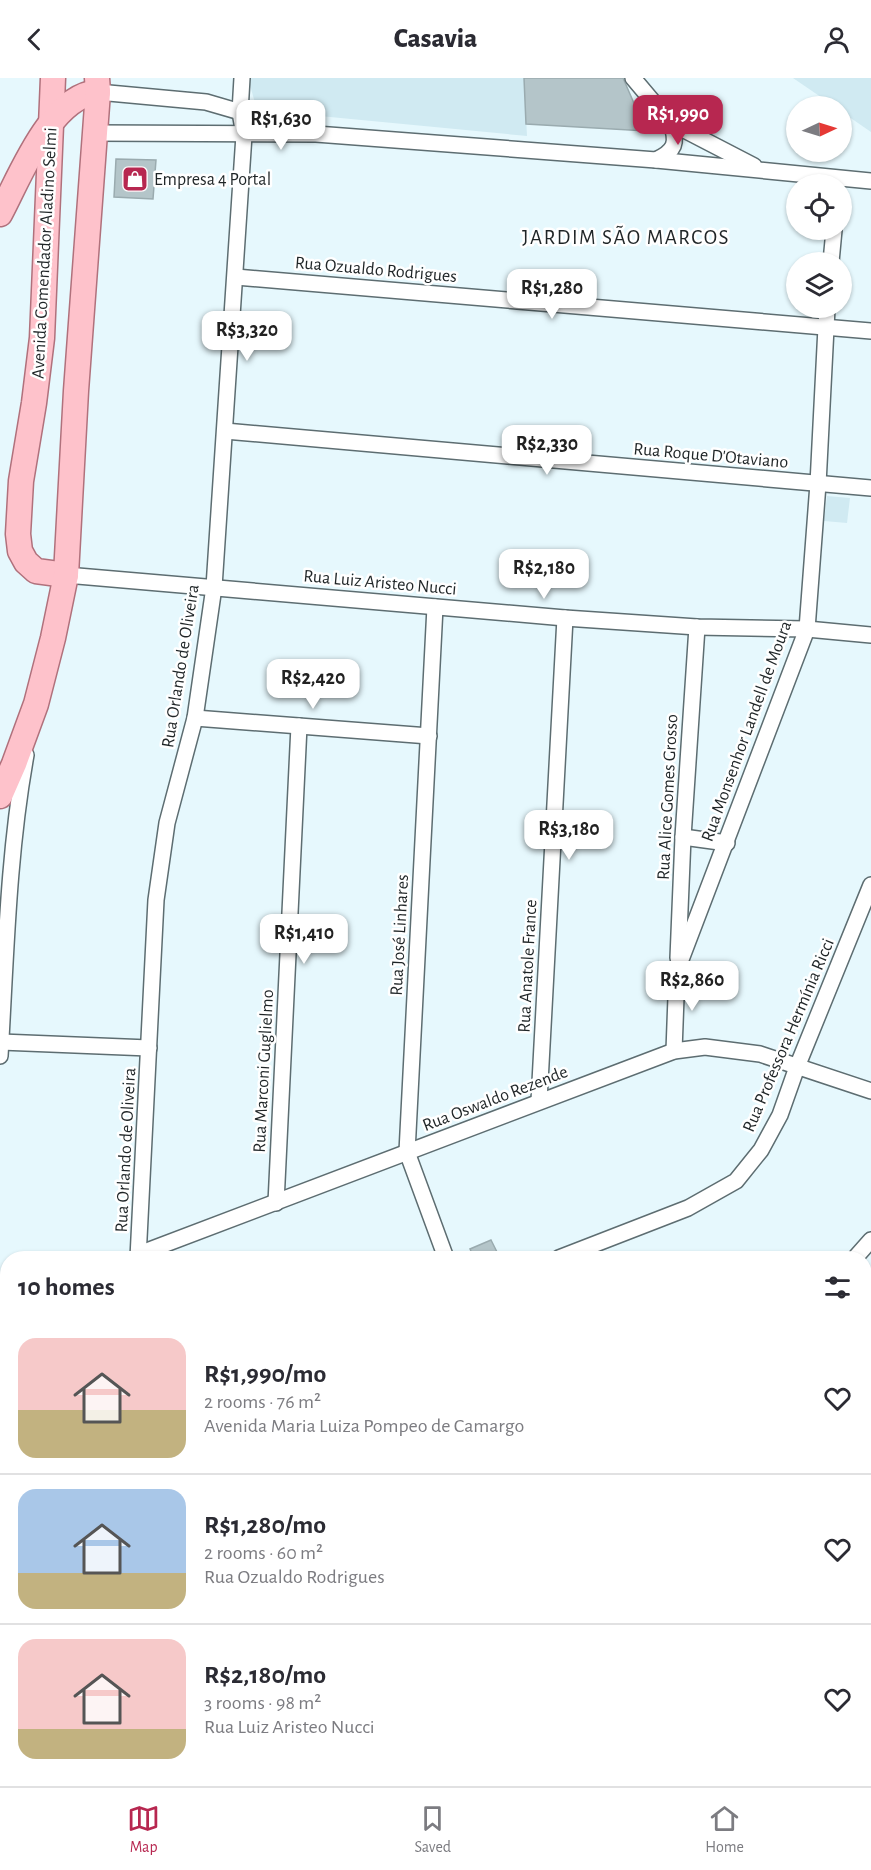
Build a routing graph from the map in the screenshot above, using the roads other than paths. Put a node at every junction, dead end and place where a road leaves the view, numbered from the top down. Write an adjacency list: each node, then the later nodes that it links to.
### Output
1 (53, 78): 6 (main road, Avenida Comendador Aladino Selmi)
2 (242, 78): 5 (street, Rua Orlando de Oliveira)
3 (633, 78): 7 (street)
4 (97, 85): 5 (street); 6 (main road); 8 (main road)
5 (240, 112): 9 (street); 10 (street, Rua Orlando de Oliveira)
6 (51, 123): 16 (main road); 24 (main road, Avenida Comendador Aladino Selmi)
7 (670, 123): 11 (street); 12 (street)
8 (94, 133): 10 (street); 24 (main road)
9 (316, 134): 10 (street); 11 (street)
10 (244, 135): 17 (street, Rua Orlando de Oliveira)
11 (656, 160): 12 (street)
12 (761, 170): 13 (street)
13 (789, 174)
14 (852, 181): 15 (street)
15 (871, 181)
16 (0, 214)
17 (236, 277): 19 (street, Rua Ozualdo Rodrigues); 21 (street, Rua Orlando de Oliveira)
18 (826, 318): 19 (street, Rua Monsenhor Landell de Moura)
19 (825, 327): 20 (street, Rua Ozualdo Rodrigues); 22 (street, Rua Monsenhor Landell de Moura)
20 (871, 331)
21 (225, 431): 22 (street, Rua Roque D'Otaviano); 25 (street, Rua Orlando de Oliveira)
22 (818, 484): 23 (street, Rua Roque D'Otaviano); 29 (street, Rua Monsenhor Landell de Moura)
23 (871, 488)
24 (66, 575): 25 (street, Rua Luiz Aristeo Nucci); 31 (main road)
25 (214, 587): 26 (street, Rua Luiz Aristeo Nucci); 32 (street, Rua Orlando de Oliveira)
26 (435, 607): 27 (street, Rua Luiz Aristeo Nucci); 34 (street, Rua José Linhares)
27 (565, 618): 28 (street, Rua Luiz Aristeo Nucci); 46 (street, Rua Anatole France)
28 (697, 627): 29 (street, Rua Luiz Aristeo Nucci); 36 (street, Rua Alice Gomes Grosso)
29 (807, 629): 30 (street, Rua Luiz Aristeo Nucci); 37 (street, Rua Monsenhor Landell de Moura)
30 (871, 635)
31 (36, 704): 35 (main road); 40 (street)
32 (195, 718): 33 (street); 41 (street, Rua Orlando de Oliveira)
33 (299, 726): 34 (street); 48 (street, Rua Marconi Guglielmo)
34 (429, 736): 47 (street, Rua José Linhares)
35 (0, 796)
36 (683, 837): 37 (street); 39 (street, Rua Alice Gomes Grosso)
37 (727, 843): 39 (street, Rua Monsenhor Landell de Moura)
38 (871, 885): 44 (street, Rua Professora Hermínia Ricci)
39 (677, 970): 42 (street, Rua Monsenhor Landell de Moura)
40 (1, 1042): 41 (street); 43 (street)
41 (149, 1048): 49 (street, Rua Orlando de Oliveira)
42 (674, 1051): 44 (street, Rua Oswaldo Rezende); 46 (street, Rua Oswaldo Rezende)
43 (0, 1056)
44 (797, 1067): 45 (street, Rua Oswaldo Rezende); 52 (street, Rua Professora Hermínia Ricci)
45 (871, 1091)
46 (539, 1101): 47 (street, Rua Oswaldo Rezende)
47 (407, 1152): 48 (street, Rua Oswaldo Rezende); 51 (street, Rua José Linhares)
48 (276, 1203): 50 (street, Rua Oswaldo Rezende)
49 (139, 1251)
50 (152, 1251)
51 (443, 1251)
52 (577, 1251)

